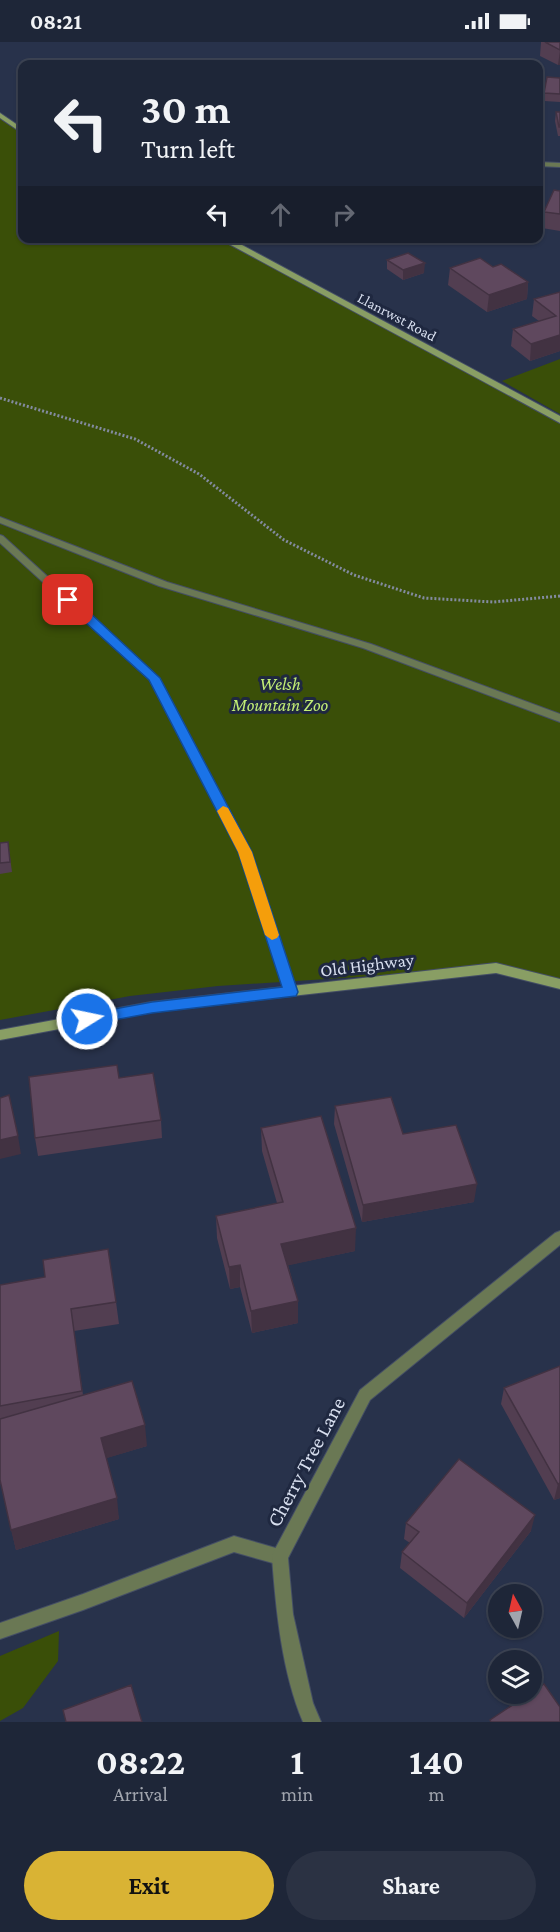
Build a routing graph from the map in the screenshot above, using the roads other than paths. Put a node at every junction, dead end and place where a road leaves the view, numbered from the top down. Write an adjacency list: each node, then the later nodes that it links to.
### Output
1 (0, 115): 2 (street)
2 (18, 128)
3 (543, 164): 4 (street)
4 (560, 165)
5 (231, 243): 6 (street, Llanrwst Road)
6 (560, 420)
7 (0, 520): 9 (street)
8 (0, 538): 11 (street)
9 (560, 718)
10 (560, 984): 11 (street, Old Highway)
11 (291, 992): 12 (street, Old Highway)
12 (0, 1035)
13 (560, 1237): 14 (street, Cherry Tree Lane)
14 (280, 1557): 15 (street); 16 (street, Cherry Tree Lane)
15 (0, 1631)
16 (312, 1722)

